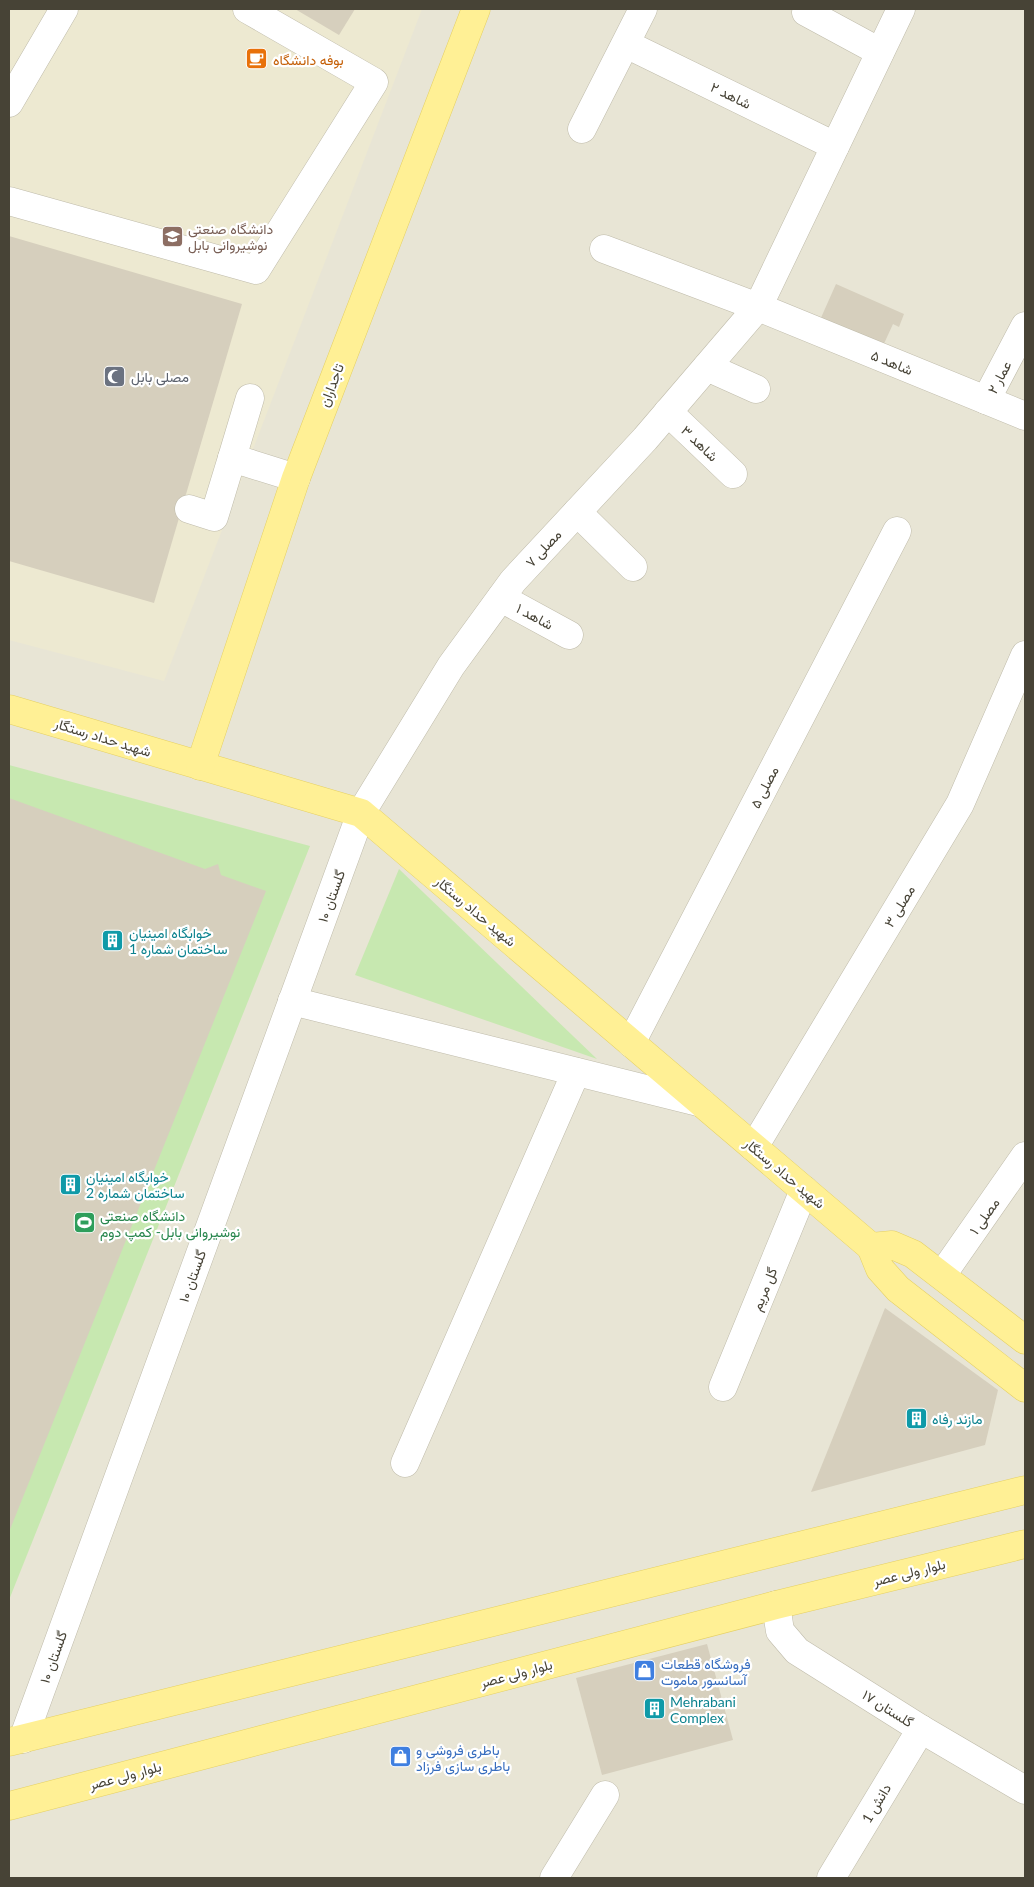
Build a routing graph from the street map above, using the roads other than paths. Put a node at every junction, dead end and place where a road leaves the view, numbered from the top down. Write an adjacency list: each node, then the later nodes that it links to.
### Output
1 (64, 9): 9 (street)
2 (247, 9): 12 (street)
3 (476, 9): 24 (main road, تاجداران)
4 (643, 9): 7 (street)
5 (901, 9): 8 (street, مصلی ۷)
6 (806, 12): 8 (street)
7 (626, 44): 10 (street); 11 (street, شاهد ۲)
8 (880, 52): 11 (street, مصلی ۷)
9 (9, 103)
10 (582, 129)
11 (836, 146): 14 (street, مصلی ۷)
12 (9, 201)
13 (604, 249): 14 (street, شاهد ۵)
14 (758, 307): 16 (street, مصلی ۷); 19 (street, شاهد ۵)
15 (1025, 326): 19 (street, عمار ۲)
16 (707, 367): 17 (street); 20 (street, مصلی ۷)
17 (756, 389)
18 (250, 398): 22 (street)
19 (986, 400): 21 (street, شاهد ۵)
20 (668, 412): 23 (street, شاهد ۳); 26 (street, مصلی ۷)
21 (1025, 416)
22 (232, 458): 24 (street); 25 (street)
23 (733, 474)
24 (296, 478): 33 (main road, تاجداران)
25 (189, 509)
26 (577, 512): 28 (street); 29 (street, مصلی ۷)
27 (897, 531): 36 (street, مصلی ۵)
28 (633, 567)
29 (501, 598): 30 (street, شاهد ۱); 34 (street, مصلی ۷)
30 (570, 635)
31 (1025, 655): 39 (street, مصلی ۳)
32 (9, 709): 33 (main road, شهید حداد رستگار)
33 (200, 766): 34 (main road, شهید حداد رستگار)
34 (360, 813): 35 (street, گلستان ۱۰); 36 (main road, شهید حداد رستگار)
35 (292, 1001): 37 (street); 52 (street, گلستان ۱۰)
36 (631, 1043): 38 (main road, شهید حداد رستگار)
37 (576, 1072): 38 (street); 47 (street)
38 (702, 1103): 39 (main road, شهید حداد رستگار)
39 (754, 1147): 41 (main road, شهید حداد رستگار)
40 (1025, 1156): 43 (street, مصلی ۱)
41 (804, 1190): 42 (main road, شهید حداد رستگار); 45 (street, گل مریم)
42 (871, 1247): 43 (main road); 46 (main road, شهید حداد رستگار)
43 (942, 1275): 44 (main road)
44 (1025, 1340)
45 (724, 1388)
46 (1025, 1388)
47 (406, 1463)
48 (1025, 1490): 52 (main road)
49 (1025, 1544): 50 (main road, بلوار ولی عصر)
50 (776, 1605): 51 (street, گلستان ۱۷); 55 (main road, بلوار ولی عصر)
51 (922, 1729): 53 (street, گلستان ۱۷); 57 (street, دانش 1)
52 (16, 1741)
53 (1025, 1790)
54 (605, 1794): 56 (street)
55 (9, 1806)
56 (554, 1878)
57 (831, 1878)

